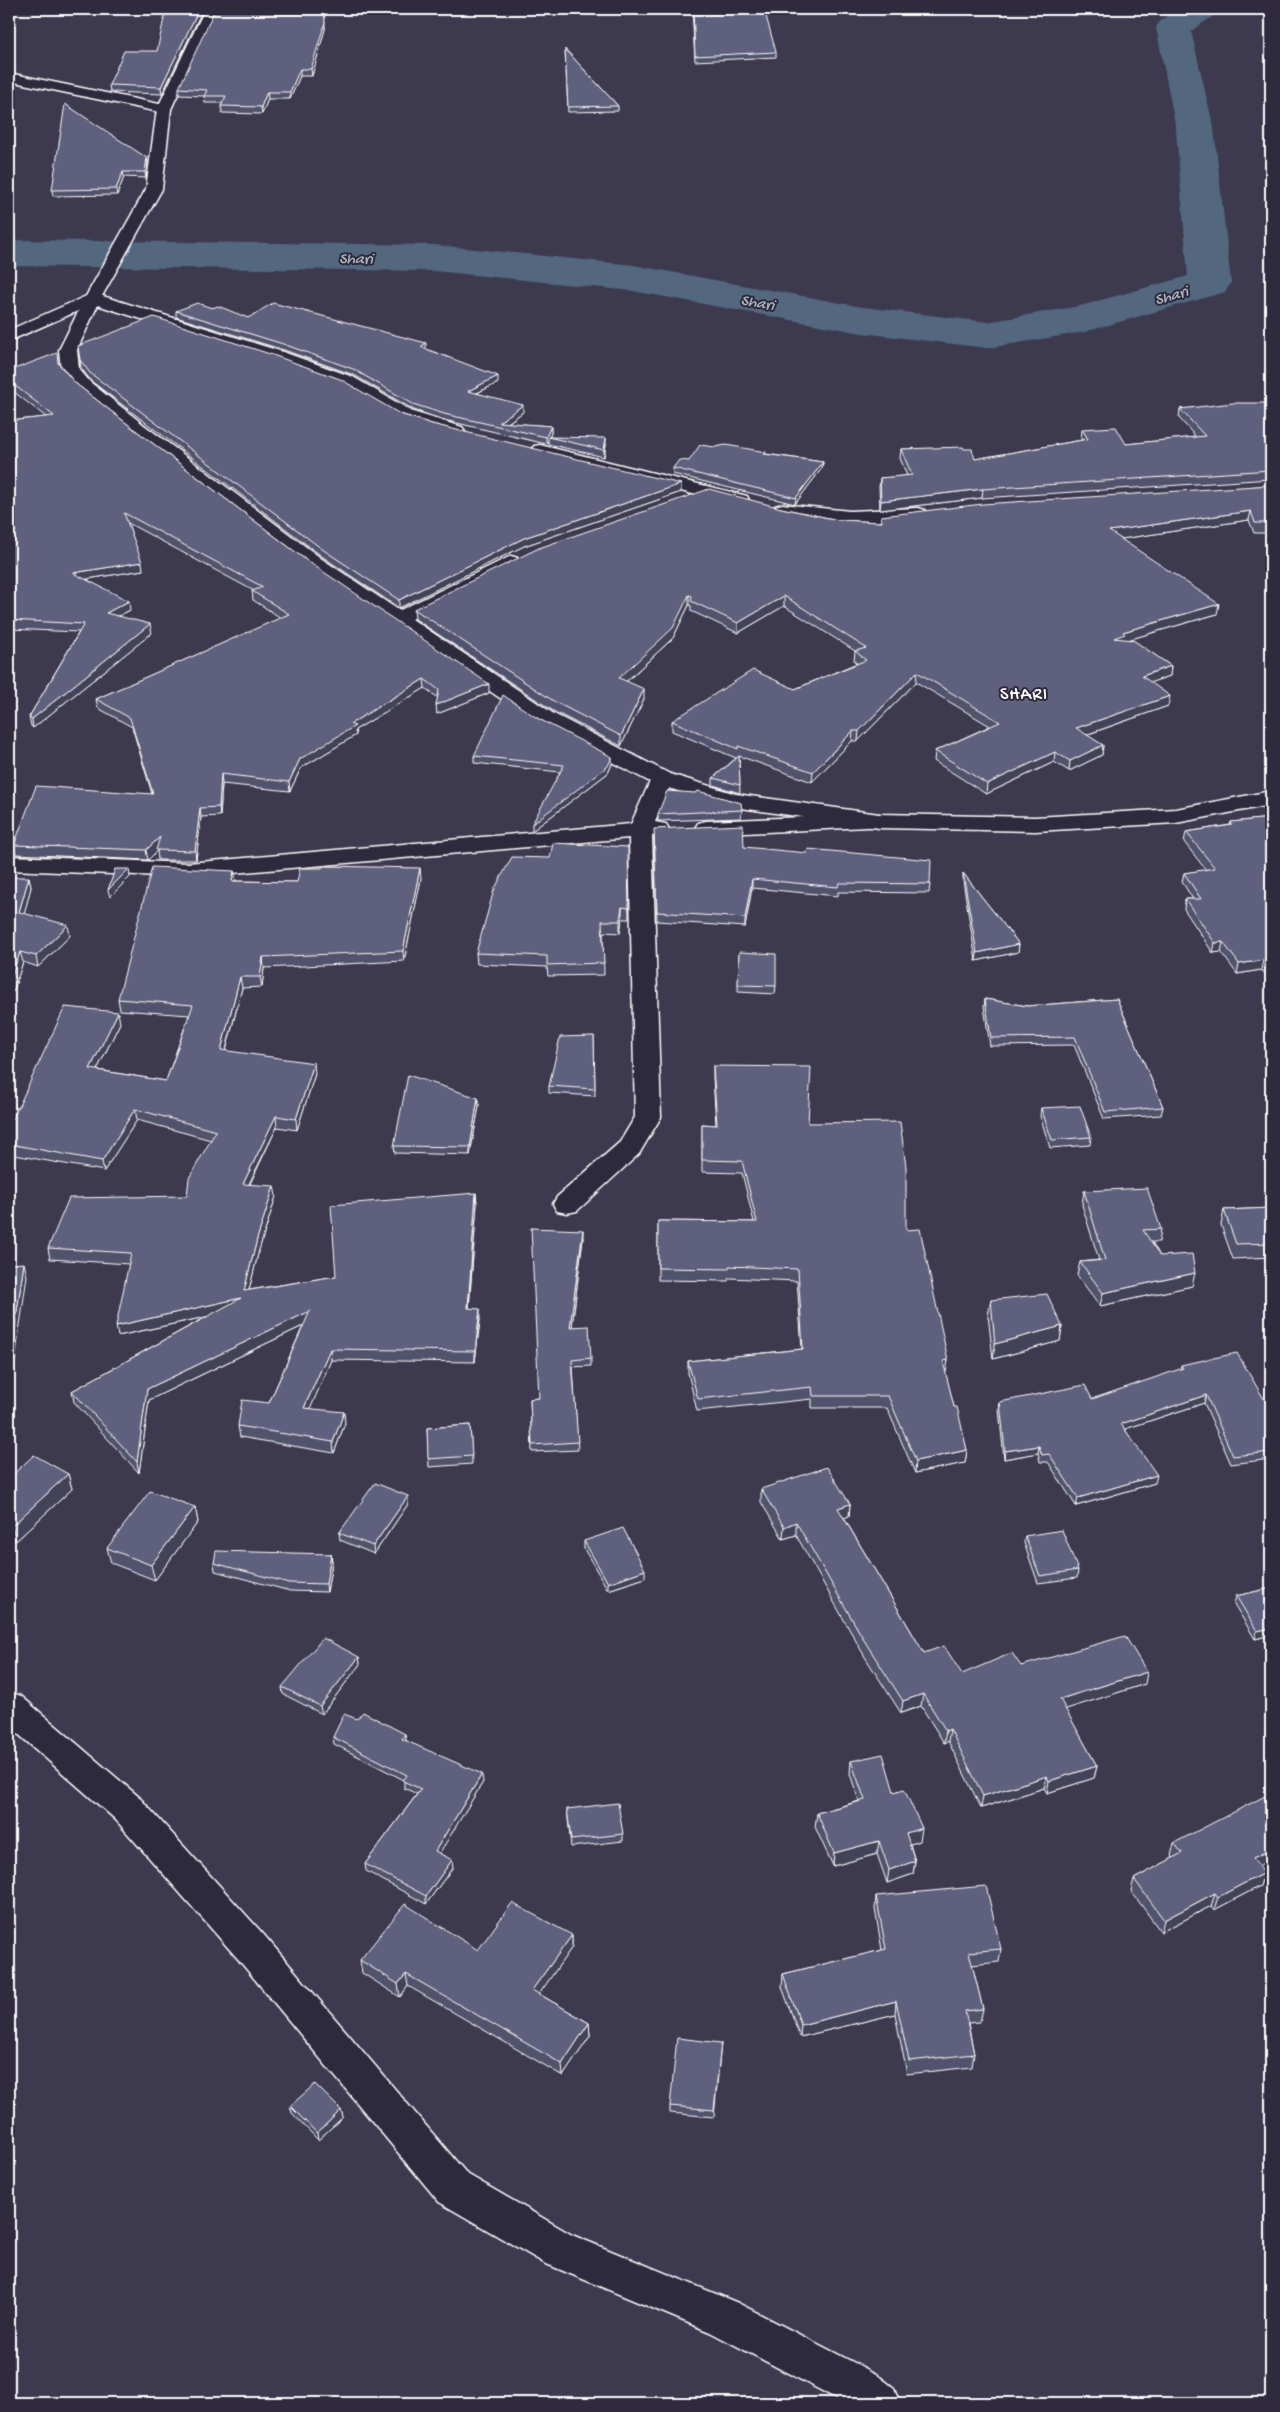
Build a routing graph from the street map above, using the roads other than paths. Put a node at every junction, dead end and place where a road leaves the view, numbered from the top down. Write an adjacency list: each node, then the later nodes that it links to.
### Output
1 (211, 9): 3 (street)
2 (9, 77): 3 (street)
3 (164, 109): 4 (street)
4 (93, 298): 5 (street); 6 (street); 12 (street)
5 (9, 336)
6 (473, 435)
7 (526, 447): 8 (street)
8 (708, 492): 9 (street); 10 (street)
9 (673, 503)
10 (937, 511)
11 (532, 552): 12 (street)
12 (398, 619): 13 (street)
13 (662, 779): 15 (street); 16 (street)
14 (1271, 798): 15 (street)
15 (879, 821): 16 (street)
16 (640, 830): 17 (street); 18 (street)
17 (9, 863)
18 (567, 1204)
19 (9, 1706): 20 (street)
20 (880, 2403)

